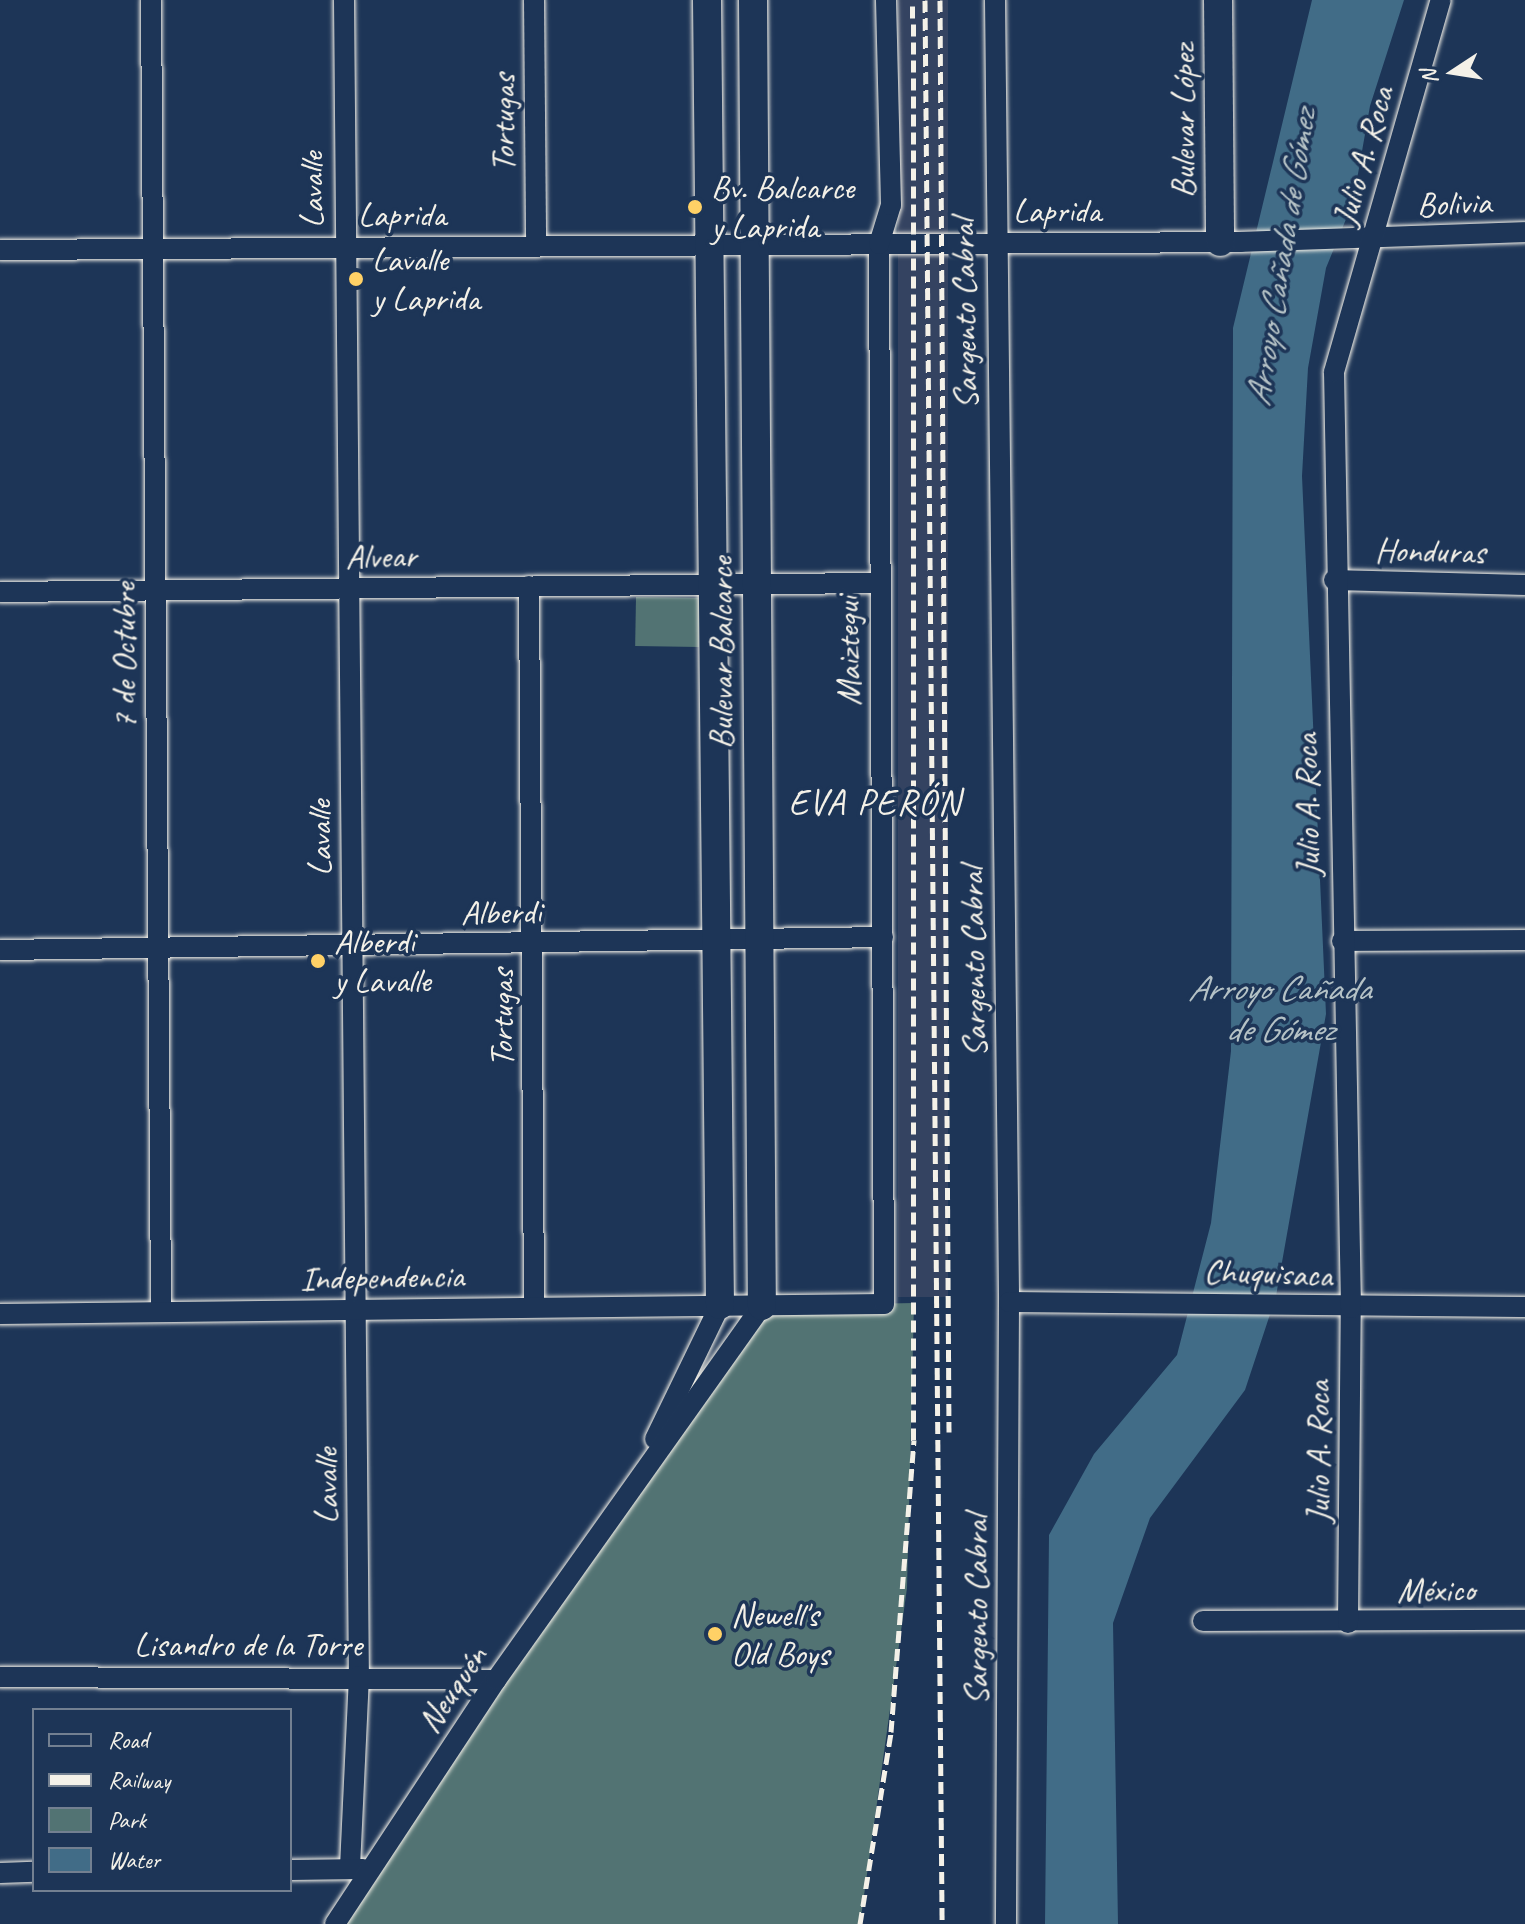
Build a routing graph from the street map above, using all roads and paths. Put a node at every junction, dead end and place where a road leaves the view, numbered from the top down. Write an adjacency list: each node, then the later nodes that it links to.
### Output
1 (151, 0): 19 (street, 7 de Octubre)
2 (344, 0): 18 (street, Lavalle)
3 (534, 0): 17 (street, Tortugas)
4 (707, 0): 15 (main road, Bulevar Balcarce)
5 (753, 0): 16 (main road, Bulevar Balcarce)
6 (886, 0): 14 (street, Maiztegui)
7 (995, 0): 13 (street, Sargento Cabral)
8 (1218, 0): 12 (main road, Bulevar López)
9 (1441, 0): 11 (street, Julio A. Roca)
10 (1525, 232): 11 (street, Bolivia)
11 (1373, 237): 12 (street, Bolivia); 21 (street, Julio A. Roca)
12 (1231, 242): 13 (street, Laprida)
13 (995, 243): 14 (street, Laprida); 39 (street, Sargento Cabral)
14 (876, 244): 16 (street, Laprida); 22 (street, Maiztegui)
15 (708, 245): 16 (street, Laprida); 17 (street, Laprida); 24 (main road, Bulevar Balcarce)
16 (755, 245): 23 (main road, Bulevar Balcarce)
17 (536, 246): 18 (street, Laprida)
18 (344, 248): 19 (street, Laprida); 27 (street, Lavalle)
19 (151, 249): 20 (street, Laprida); 28 (street, 7 de Octubre)
20 (0, 250)
21 (1334, 580): 25 (street, Honduras); 34 (street, Julio A. Roca)
22 (879, 583): 23 (street, Alvear); 30 (street, Maiztegui)
23 (760, 584): 24 (street, Alvear); 32 (main road, Bulevar Balcarce)
24 (712, 585): 26 (street, Alvear); 31 (main road, Bulevar Balcarce)
25 (1525, 585)
26 (529, 586): 27 (street, Alvear); 35 (street, Tortugas)
27 (350, 588): 28 (street, Alvear); 36 (street, Lavalle)
28 (156, 590): 29 (street, Alvear); 37 (street, 7 de Octubre)
29 (0, 592)
30 (883, 937): 32 (street, Alberdi); 40 (street, Maiztegui)
31 (716, 939): 32 (street, Alberdi); 35 (street, Alberdi); 41 (main road, Bulevar Balcarce)
32 (761, 939): 42 (main road, Bulevar Balcarce)
33 (1525, 940): 34 (street)
34 (1342, 941): 45 (street, Julio A. Roca)
35 (533, 944): 36 (street, Alberdi); 43 (street, Tortugas)
36 (353, 945): 37 (street, Alberdi); 46 (street, Lavalle)
37 (159, 948): 38 (street, Alberdi); 47 (street, 7 de Octubre)
38 (0, 950)
39 (1009, 1302): 45 (street, Chuquisaca); 61 (street, Sargento Cabral)
40 (884, 1304): 42 (street, Independencia)
41 (720, 1305): 42 (street, Independencia); 43 (street, Independencia); 49 (street, Neuquén)
42 (763, 1306): 49 (street, Neuquén)
43 (534, 1307): 46 (street, Independencia)
44 (1525, 1307): 45 (street, Chuquisaca)
45 (1351, 1308): 52 (street, Julio A. Roca)
46 (358, 1309): 47 (street, Independencia); 53 (street, Lavalle)
47 (161, 1312): 48 (street, Independencia)
48 (0, 1314)
49 (629, 1493): 55 (street, Neuquén)
50 (1525, 1620): 52 (street, México)
51 (1203, 1621): 52 (street, México)
52 (1348, 1623)
53 (359, 1676): 54 (street, Lisandro de la Torre); 55 (street, Lisandro de la Torre); 56 (street, Lavalle)
54 (0, 1677)
55 (496, 1680): 56 (street, Neuquén)
56 (361, 1869): 57 (street); 60 (street, Neuquén)
57 (292, 1870)
58 (32, 1872): 59 (street)
59 (0, 1873)
60 (335, 1924)
61 (1006, 1924)

